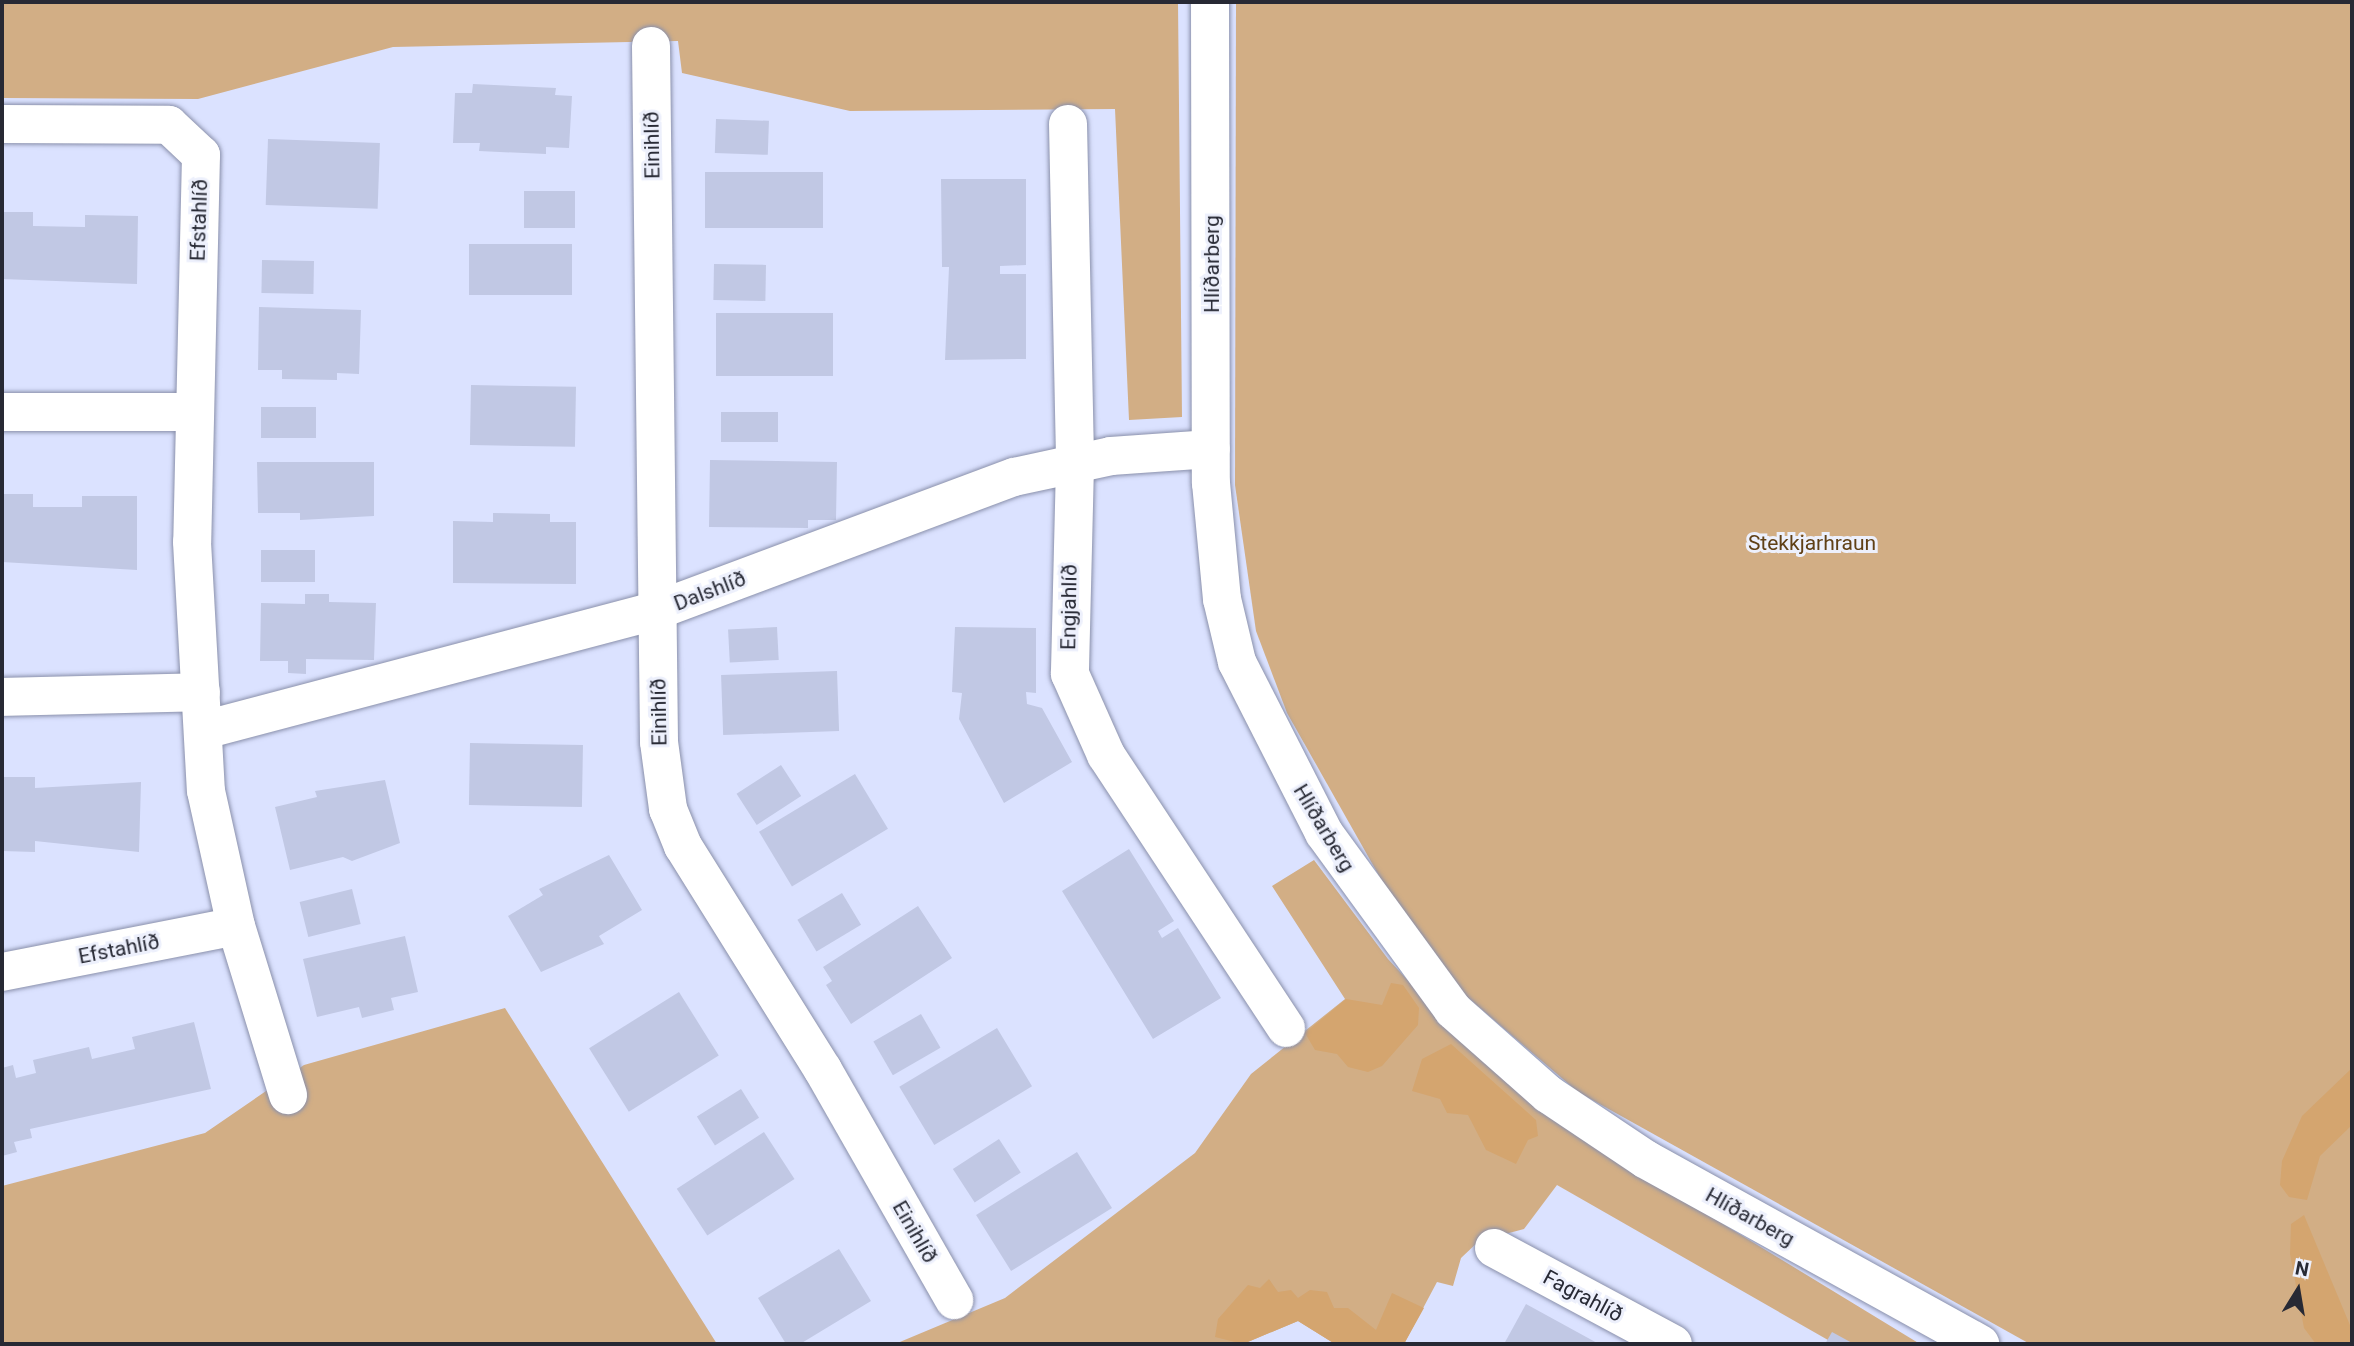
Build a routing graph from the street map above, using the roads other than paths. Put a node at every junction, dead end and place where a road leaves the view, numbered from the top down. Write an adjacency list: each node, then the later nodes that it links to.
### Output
1 (1210, 2): 7 (street, Hlíðarberg)
2 (651, 46): 9 (street, Einihlíð)
3 (2, 124): 6 (street, Efstahlíð)
4 (1068, 124): 8 (street, Engjahlíð)
5 (2, 412): 6 (street)
6 (193, 412): 10 (street, Efstahlíð)
7 (1211, 449): 8 (street, Dalshlíð); 20 (street, Hlíðarberg)
8 (1075, 465): 9 (street, Dalshlíð); 15 (street, Engjahlíð)
9 (658, 610): 12 (street, Dalshlíð); 18 (street, Einihlíð)
10 (201, 692): 11 (street); 12 (street, Efstahlíð)
11 (2, 697)
12 (204, 730): 13 (street, Efstahlíð)
13 (236, 926): 14 (street, Efstahlíð); 16 (street, Efstahlíð)
14 (2, 972)
15 (1286, 1028)
16 (288, 1095)
17 (1494, 1248): 19 (street, Fagrahlíð)
18 (954, 1300)
19 (1673, 1344)
20 (1980, 1344)

